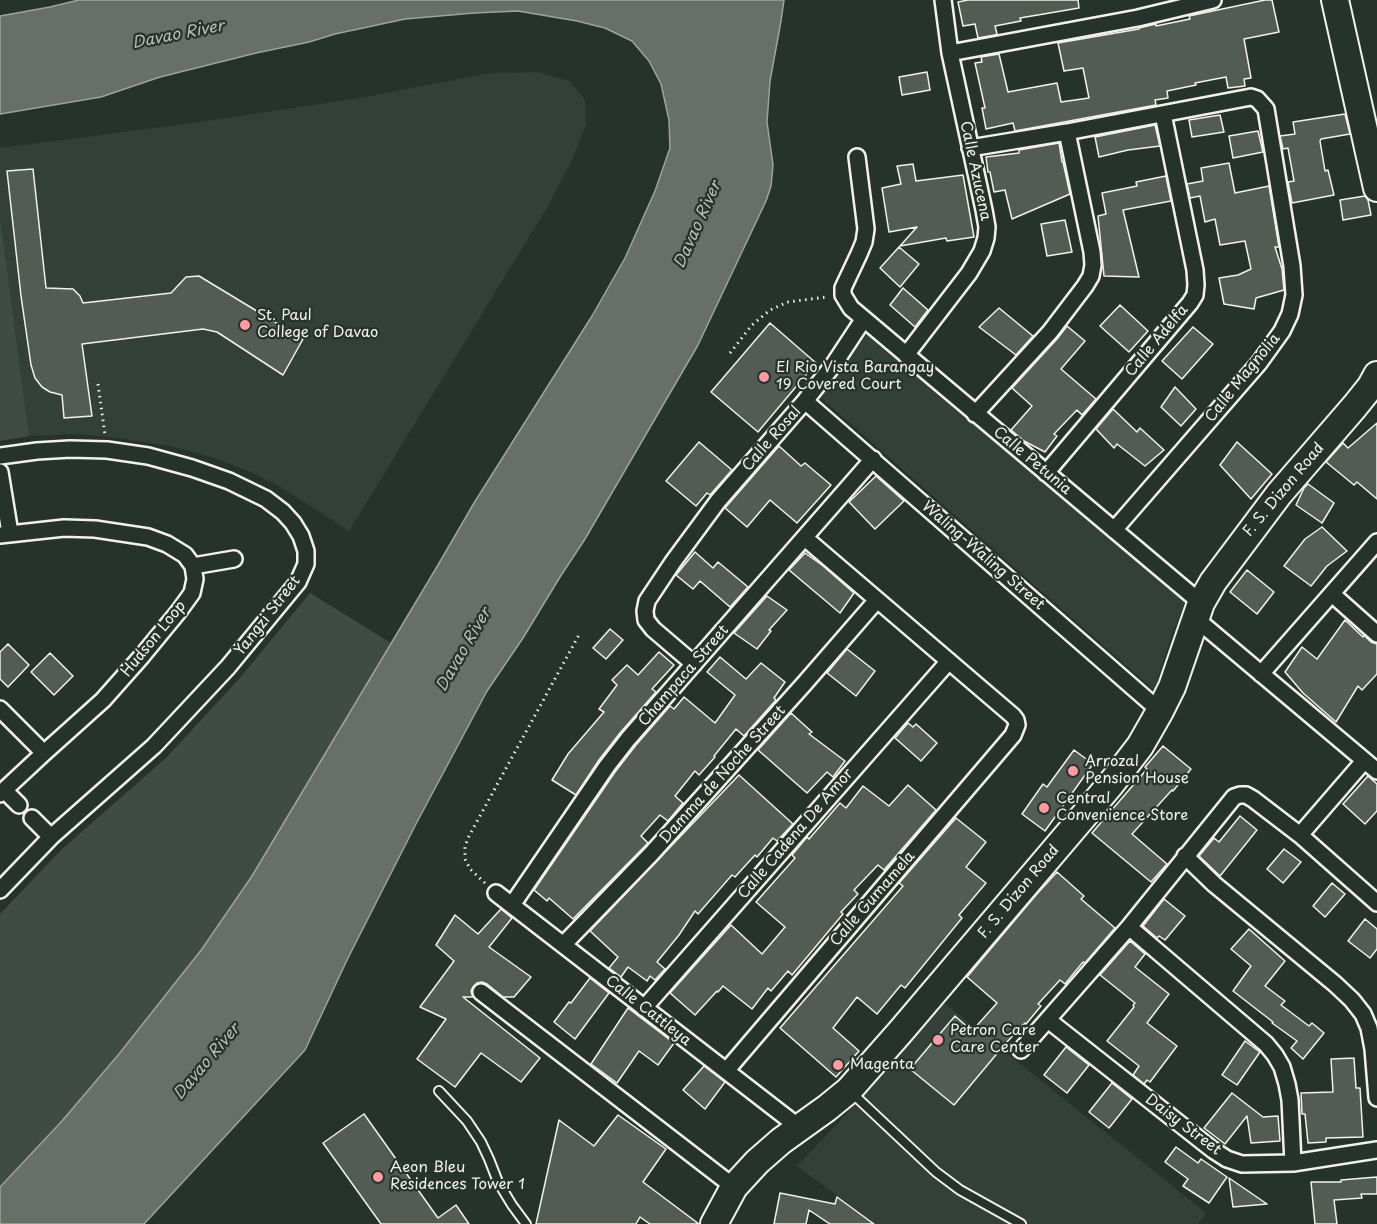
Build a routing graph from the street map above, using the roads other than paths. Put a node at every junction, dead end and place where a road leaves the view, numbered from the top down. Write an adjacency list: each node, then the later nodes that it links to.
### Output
1 (942, 0): 4 (street, Calle Azucena)
2 (1214, 0): 4 (street)
3 (1335, 0): 9 (main road)
4 (950, 53): 7 (street, Calle Azucena)
5 (1163, 114): 6 (street); 18 (street, Calle Adelfa); 19 (street, Calle Magnolia)
6 (1066, 132): 7 (street); 14 (street)
7 (970, 148): 11 (street, Calle Azucena)
8 (857, 157): 10 (street)
9 (1377, 188)
10 (863, 320): 11 (street, Calle Petunia); 13 (street, Calle Rosal)
11 (906, 355): 14 (street, Calle Petunia)
12 (1377, 375): 27 (main road, F. S. Dizon Road)
13 (806, 401): 16 (street, Waling-Waling Street); 30 (street, Calle Rosal)
14 (975, 414): 18 (street, Calle Petunia)
15 (0, 456): 41 (street, Yangzi Street)
16 (873, 459): 21 (street, Champaca Street); 33 (street, Waling-Waling Street)
17 (0, 472): 20 (street)
18 (1046, 472): 19 (street, Calle Petunia)
19 (1114, 530): 27 (street, Calle Petunia)
20 (5, 534): 24 (street)
21 (805, 538): 26 (street); 30 (street, Champaca Street)
22 (1377, 543): 25 (street)
23 (234, 560): 24 (street)
24 (193, 566): 34 (street, Hudson Loop)
25 (1332, 594): 28 (street); 31 (street)
26 (878, 600): 29 (street); 48 (street, Damma de Noche Street)
27 (1198, 610): 31 (street, Calle Petunia); 33 (main road, F. S. Dizon Road)
28 (1377, 634)
29 (949, 661): 50 (street, Calle Cadena De Amor); 53 (street, Calle Gumamela)
30 (694, 664): 46 (street, Champaca Street)
31 (1260, 674): 35 (street, Calle Petunia)
32 (0, 709): 34 (street)
33 (1160, 711): 54 (main road, F. S. Dizon Road)
34 (44, 753): 37 (street, Hudson Loop)
35 (1364, 760): 36 (street, Calle Petunia); 40 (street)
36 (1377, 771)
37 (2, 792): 38 (street)
38 (19, 805)
39 (32, 818): 41 (street)
40 (1300, 835): 42 (street); 45 (street)
41 (51, 837): 43 (street, Yangzi Street)
42 (1185, 856): 47 (street); 56 (street)
43 (0, 890)
44 (496, 893): 46 (street, Calle Cattleya)
45 (1377, 903)
46 (512, 905): 48 (street, Calle Cattleya)
47 (1129, 927): 51 (street); 59 (street)
48 (563, 945): 50 (street, Calle Cattleya)
49 (481, 992): 60 (street)
50 (644, 1008): 53 (street, Calle Cattleya)
51 (1048, 1020): 52 (street); 59 (street, Daisy Street)
52 (1021, 1050)
53 (726, 1071): 57 (street, Calle Cattleya)
54 (849, 1090): 57 (main road, F. S. Dizon Road); 63 (lane)
55 (439, 1091): 61 (lane)
56 (1377, 1098)
57 (800, 1128): 60 (main road, F. S. Dizon Road)
58 (1377, 1150): 59 (street, Daisy Street)
59 (1293, 1163)
60 (734, 1187): 62 (main road, F. S. Dizon Road)
61 (526, 1224)
62 (714, 1224)
63 (1021, 1224)

